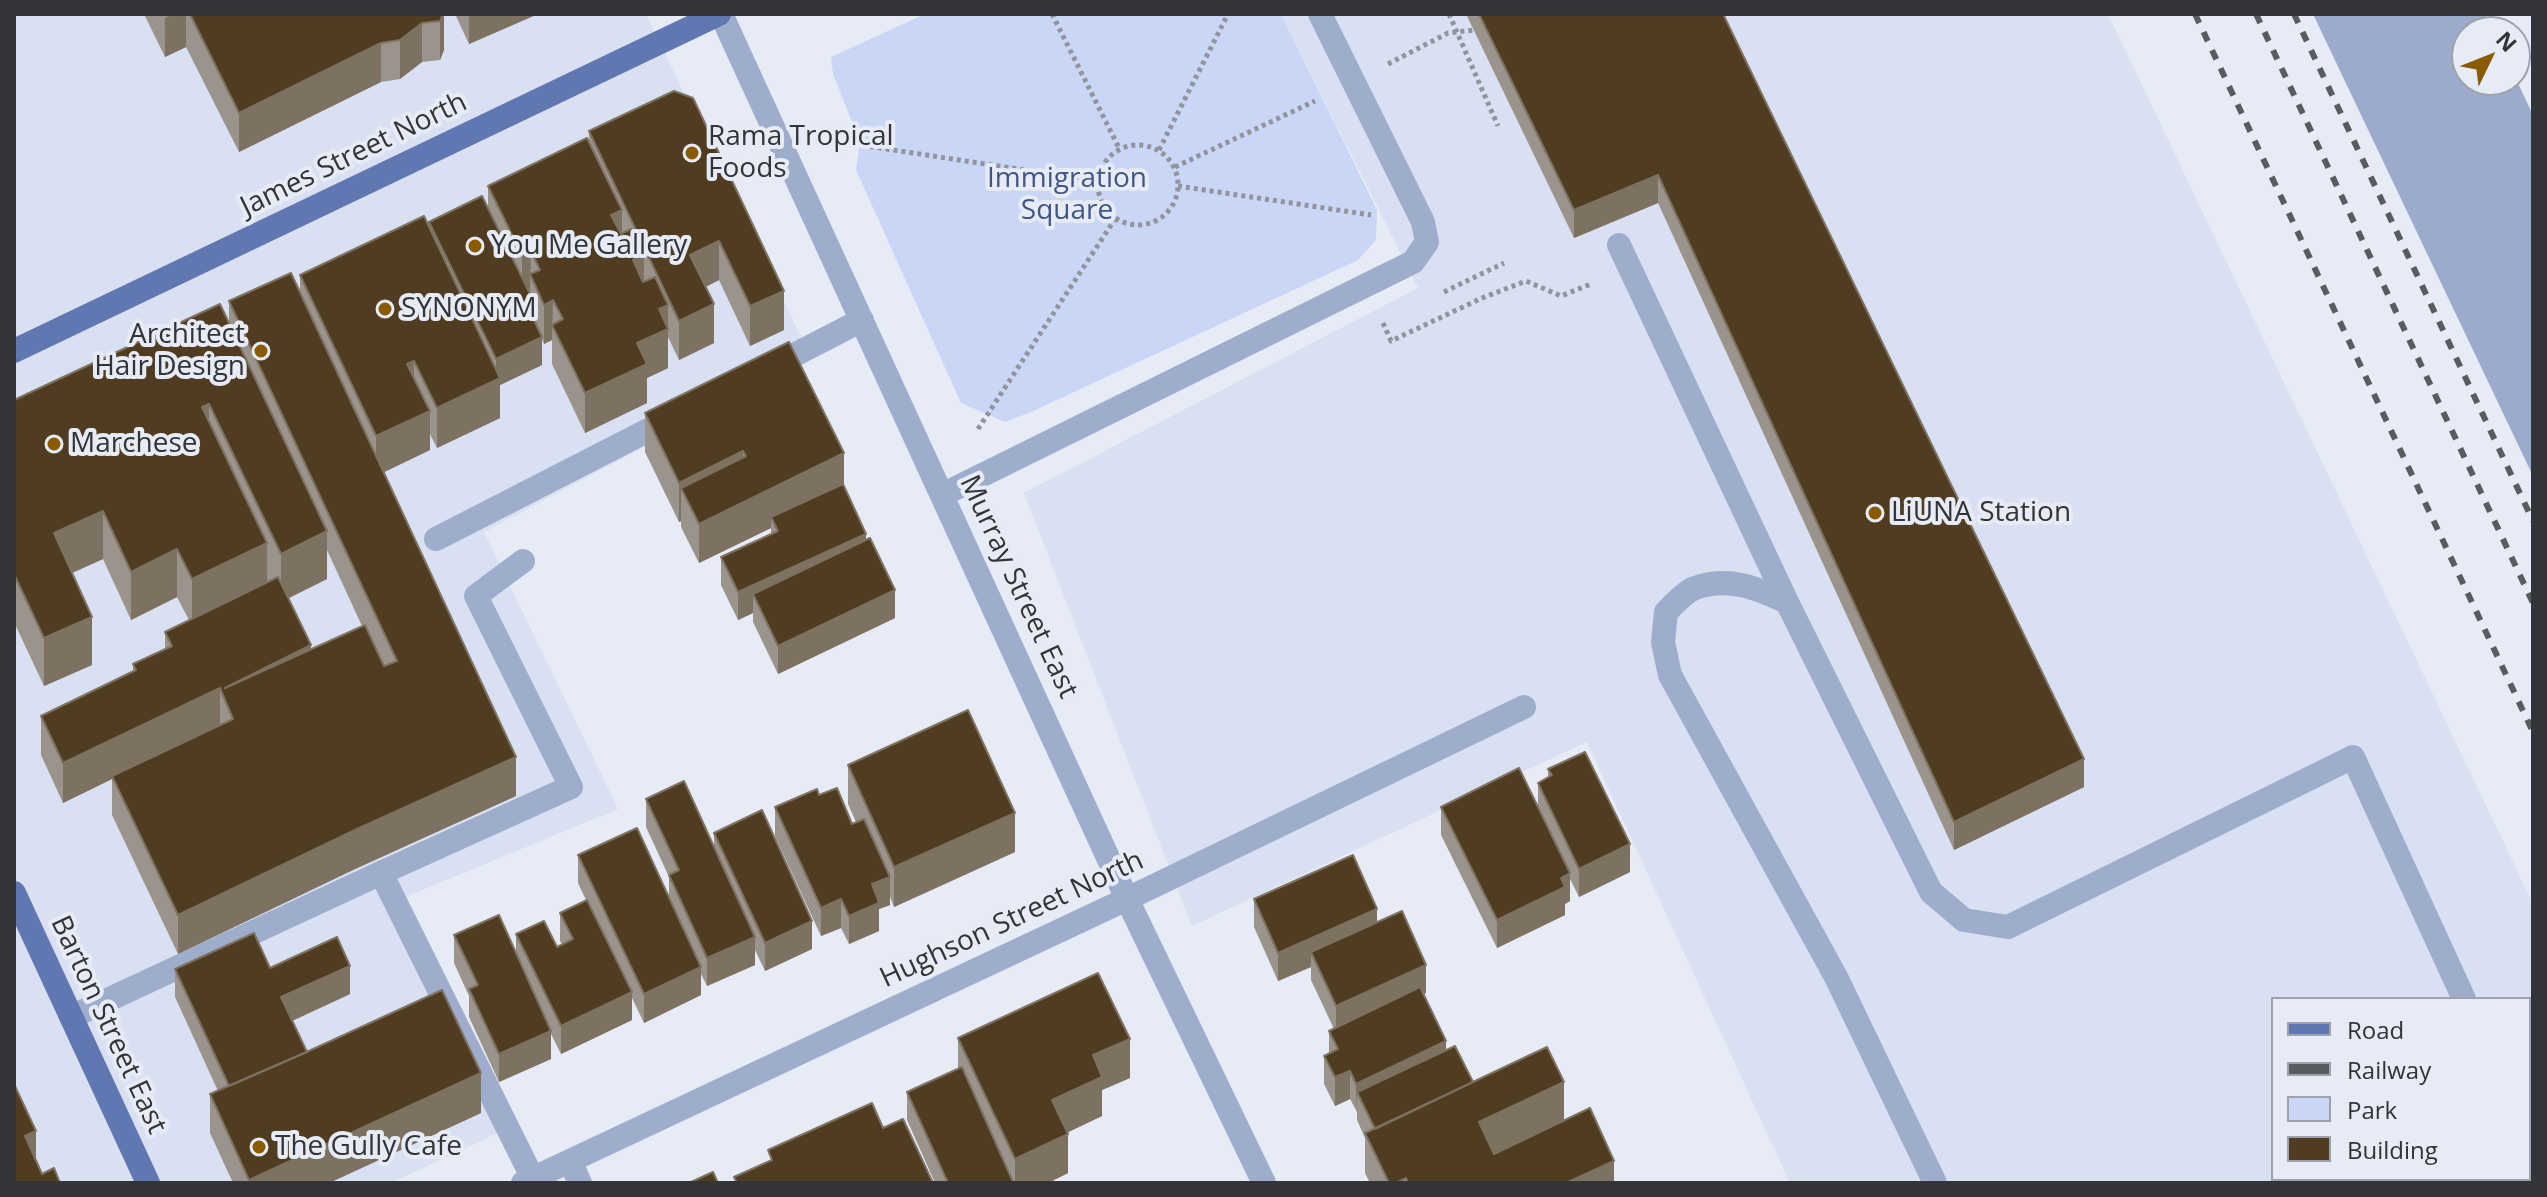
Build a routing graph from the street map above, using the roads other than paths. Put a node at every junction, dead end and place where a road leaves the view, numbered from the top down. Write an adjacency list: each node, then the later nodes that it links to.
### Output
1 (720, 14): 4 (street, Murray Street East); 5 (main road, James Street North)
2 (1320, 14): 8 (street)
3 (1619, 245): 11 (street)
4 (862, 320): 6 (street); 8 (street, Murray Street East)
5 (14, 351)
6 (748, 378)
7 (691, 408): 9 (street)
8 (942, 495): 15 (street, Murray Street East)
9 (436, 539)
10 (523, 561): 13 (street)
11 (1787, 602): 16 (street); 22 (street)
12 (1524, 707): 15 (street, Hughson Street North)
13 (381, 873): 17 (street); 19 (street)
14 (14, 893): 17 (main road, Barton Street East)
15 (1127, 899): 18 (street, Hughson Street North); 21 (street, Murray Street East)
16 (2463, 997)
17 (71, 1017): 20 (main road, Barton Street East)
18 (575, 1172): 19 (street, Hughson Street North)
19 (530, 1181)
20 (148, 1183)
21 (1264, 1183)
22 (1935, 1183)

